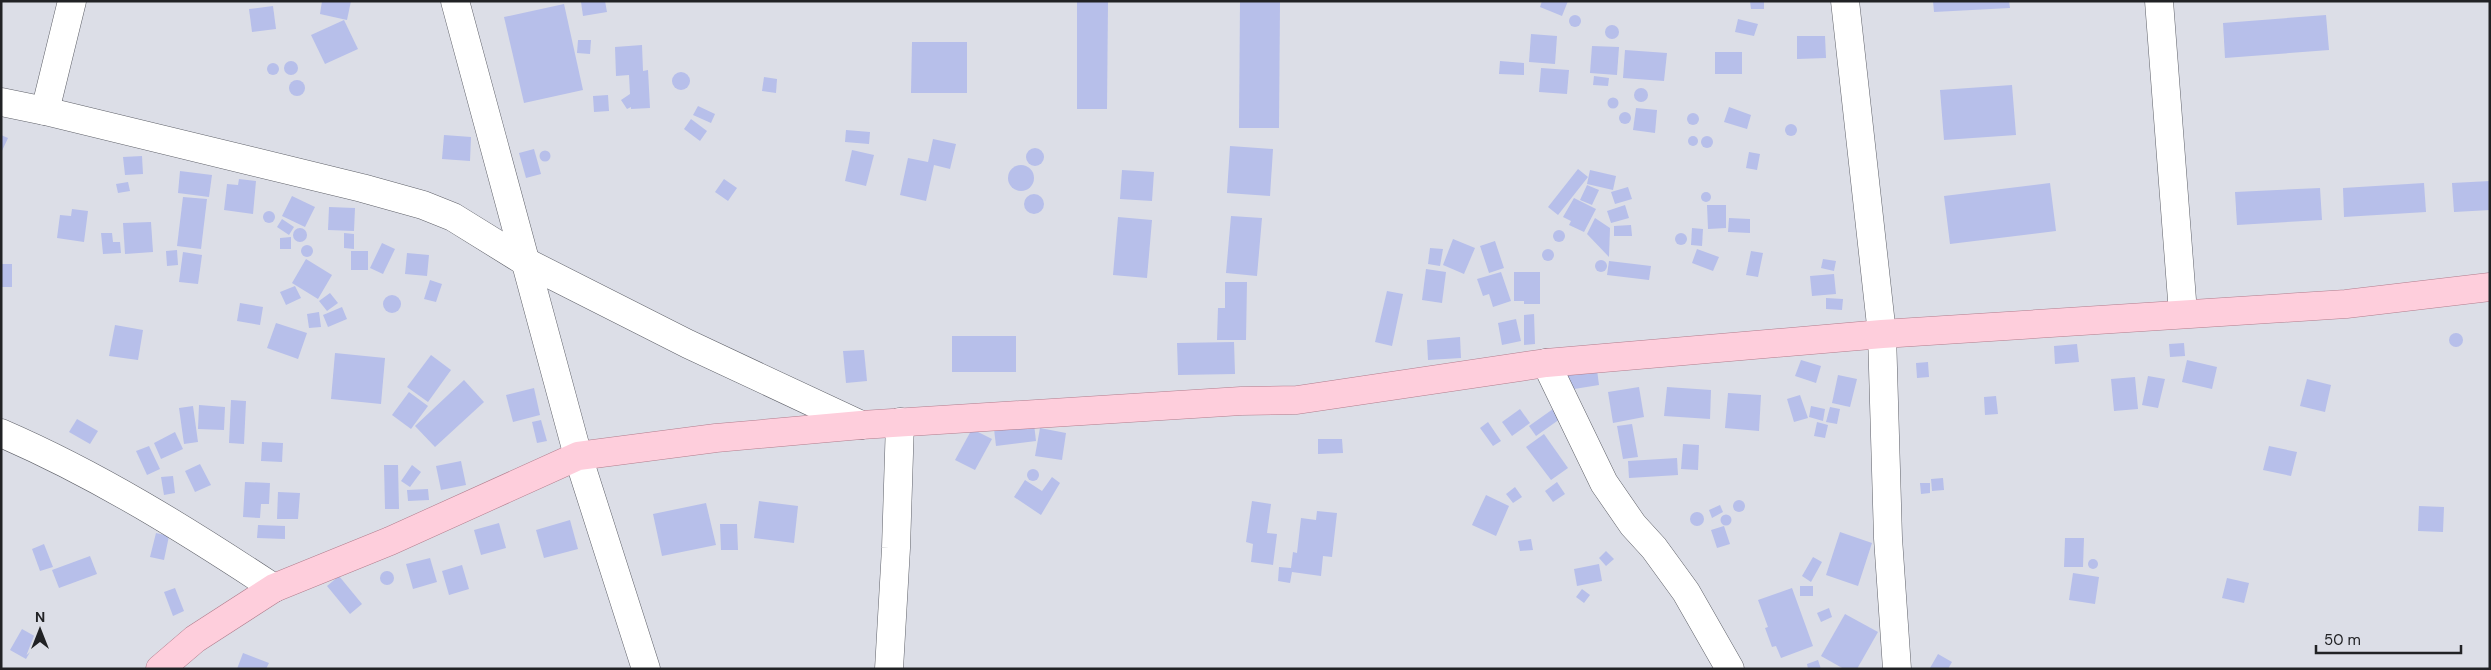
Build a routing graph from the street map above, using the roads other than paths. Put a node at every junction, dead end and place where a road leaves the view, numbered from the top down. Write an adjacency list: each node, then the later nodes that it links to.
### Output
1 (72, 1): 6 (street)
2 (455, 1): 7 (street)
3 (1845, 1): 10 (street)
4 (2159, 1): 9 (street)
5 (1, 102): 6 (street)
6 (45, 111): 7 (street)
7 (524, 261): 13 (street); 15 (street)
8 (2490, 287): 9 (main road)
9 (2183, 313): 10 (main road)
10 (1882, 334): 11 (main road); 21 (street)
11 (1546, 363): 12 (main road); 20 (street)
12 (900, 422): 13 (main road); 19 (street)
13 (861, 425): 15 (main road)
14 (1, 433): 16 (street)
15 (578, 456): 16 (main road); 18 (street)
16 (274, 588): 17 (main road)
17 (160, 669)
18 (646, 669)
19 (889, 669)
20 (1730, 669)
21 (1897, 669)

